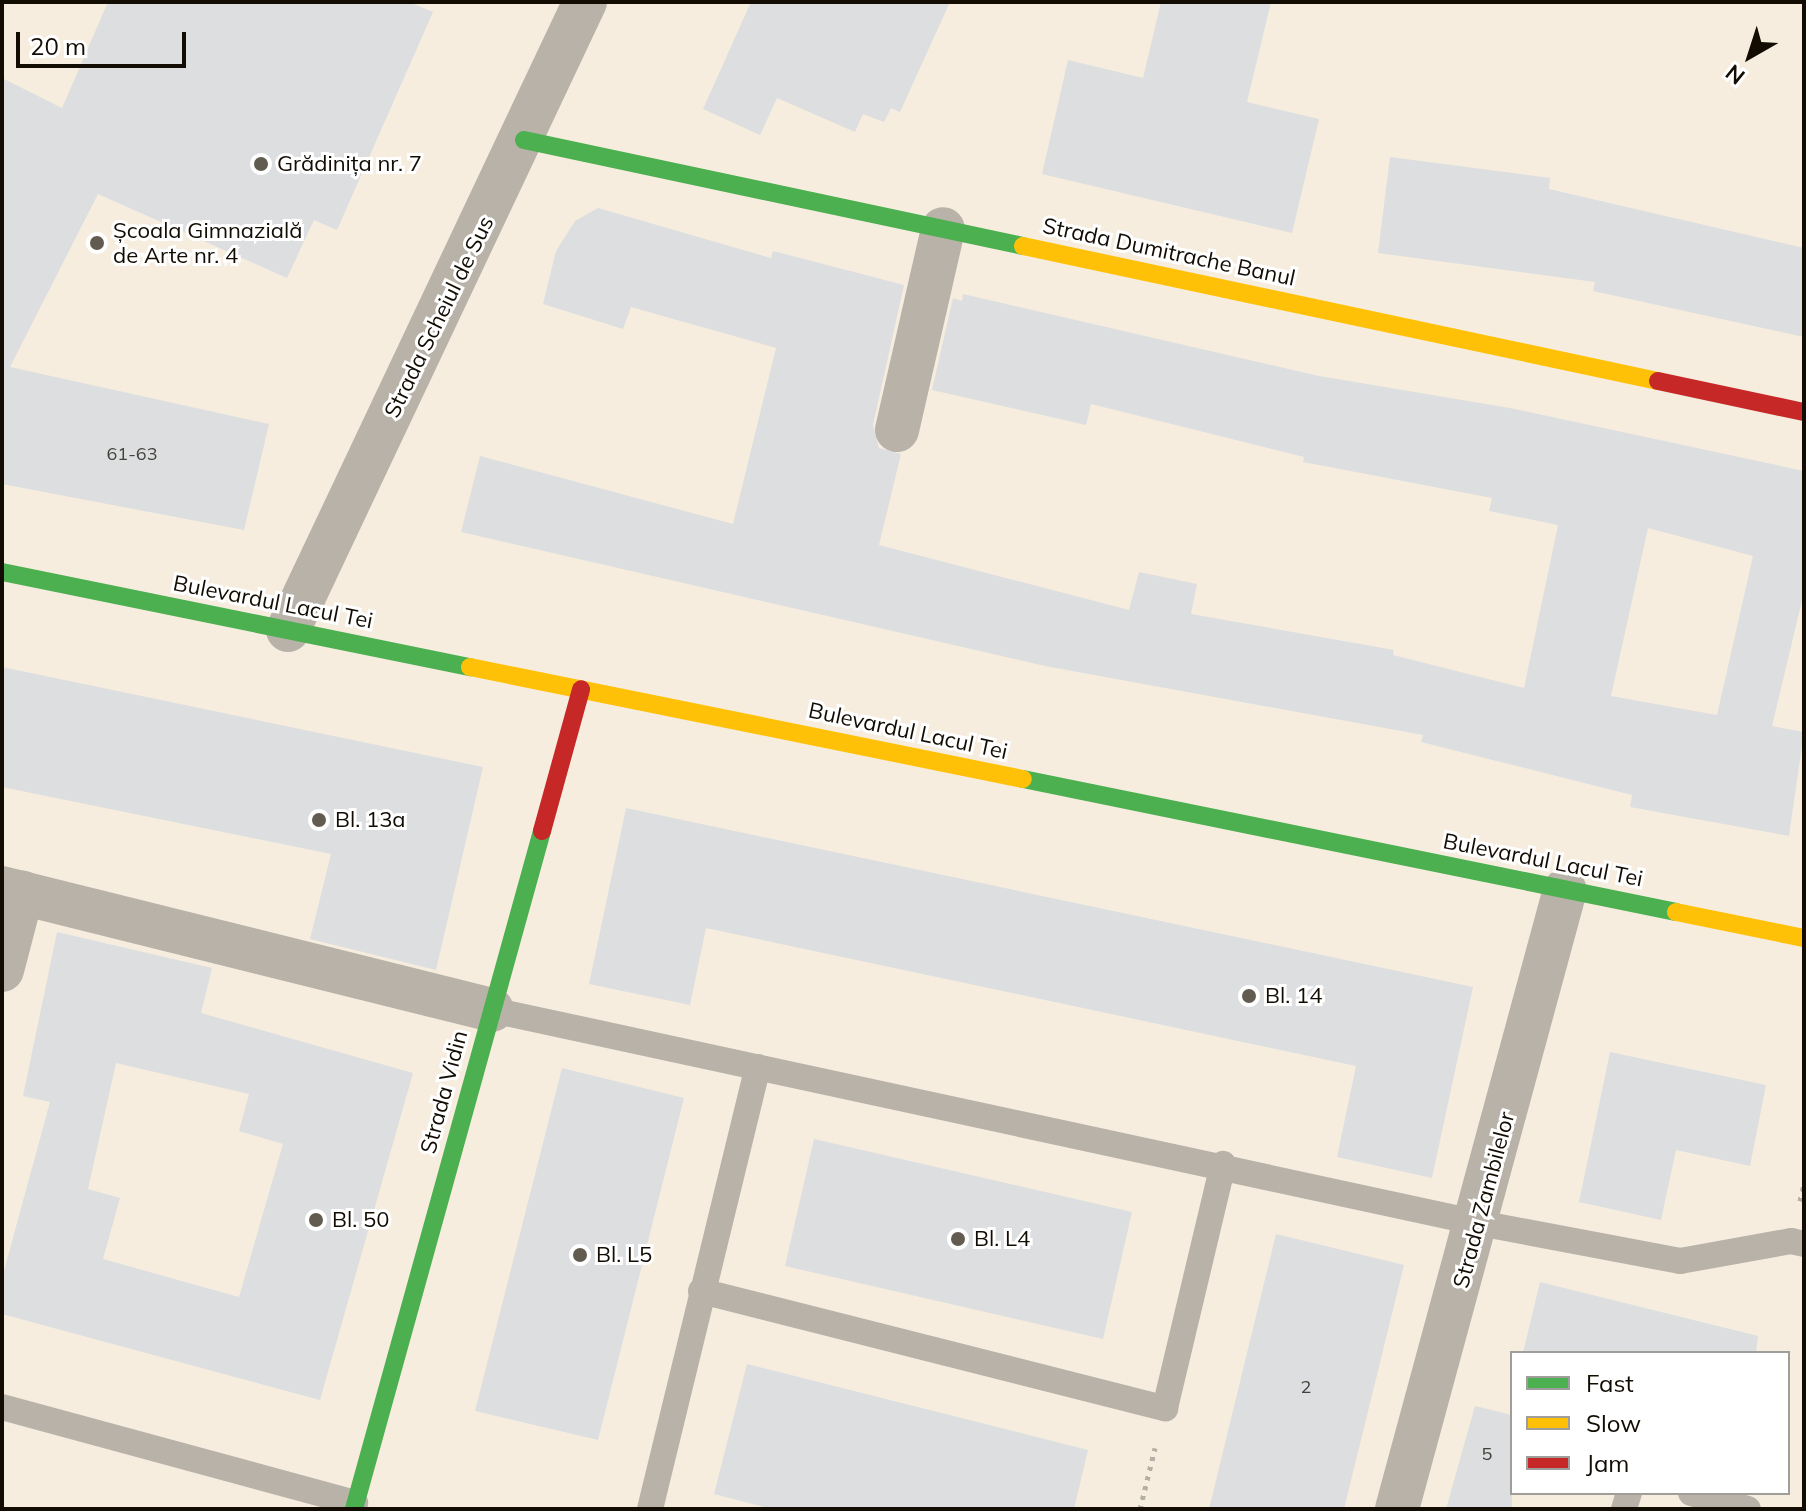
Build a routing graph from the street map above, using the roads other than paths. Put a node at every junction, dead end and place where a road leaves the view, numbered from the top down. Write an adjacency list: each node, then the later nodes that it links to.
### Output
1 (585, 2): 2 (street, Strada Scheiul de Sus)
2 (524, 140): 3 (street, Strada Dumitrache Banul); 7 (street, Strada Scheiul de Sus)
3 (943, 229): 4 (street, Strada Dumitrache Banul); 5 (street)
4 (1804, 412)
5 (897, 430)
6 (2, 572): 7 (street, Bulevardul Lacul Tei)
7 (288, 630): 8 (street, Bulevardul Lacul Tei)
8 (581, 689): 10 (street, Bulevardul Lacul Tei); 13 (street, Strada Vidin)
9 (12, 890): 12 (street); 13 (street)
10 (1565, 890): 11 (street, Bulevardul Lacul Tei); 16 (street, Strada Zambilelor)
11 (1804, 938)
12 (2, 970)
13 (492, 1010): 14 (lane); 21 (street, Strada Vidin)
14 (758, 1067): 15 (lane); 18 (lane)
15 (1223, 1164): 16 (lane); 18 (lane)
16 (1479, 1223): 17 (lane); 23 (street, Strada Zambilelor)
17 (1804, 1244)
18 (701, 1291): 22 (lane)
19 (2, 1407): 21 (lane)
20 (1698, 1495): 24 (lane)
21 (362, 1507)
22 (650, 1509)
23 (1397, 1509)
24 (1748, 1509)

